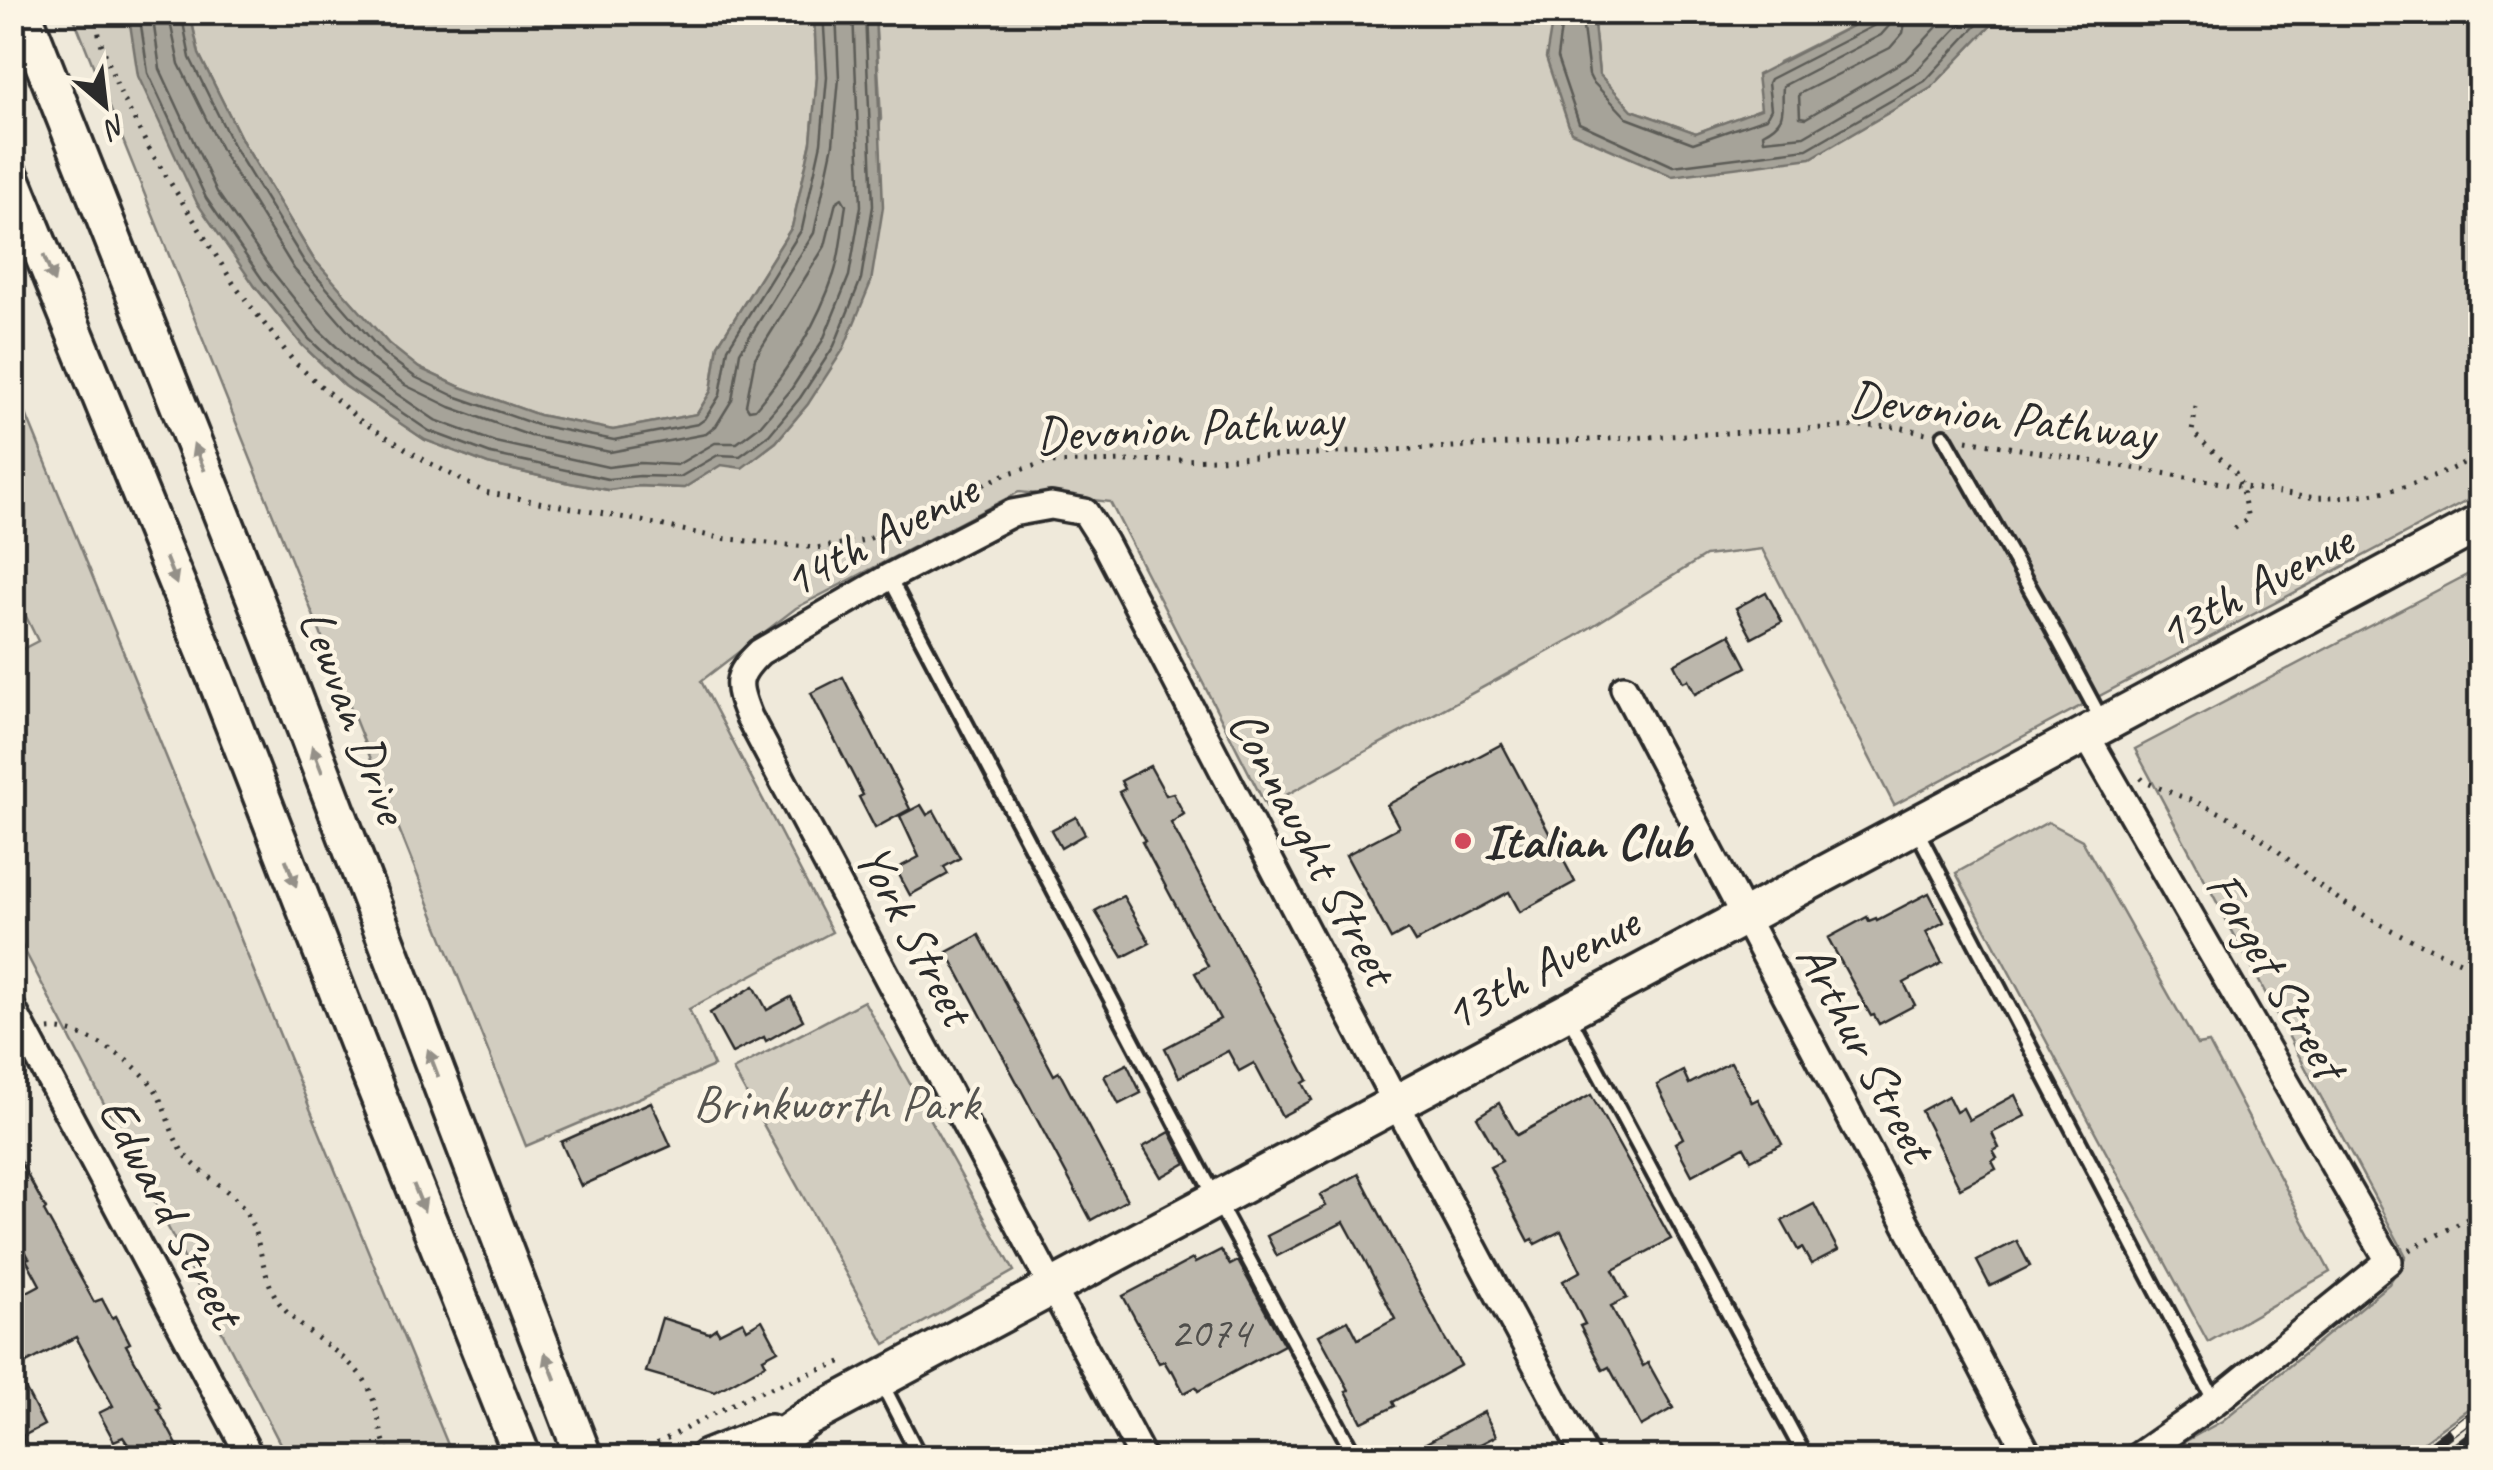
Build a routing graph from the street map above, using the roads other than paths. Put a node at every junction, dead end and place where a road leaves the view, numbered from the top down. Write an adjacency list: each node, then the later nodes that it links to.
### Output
1 (23, 12): 25 (main road, Lewvan Drive, one-way to 1)
2 (12, 179): 24 (main road, one-way to 24)
3 (1944, 436): 9 (lane)
4 (2480, 523): 9 (main road, 13th Avenue)
5 (1104, 542): 6 (street, 14th Avenue); 15 (street, Connaught Street)
6 (889, 577): 8 (street, 14th Avenue); 16 (lane)
7 (1624, 688): 11 (street, Arthur Street)
8 (748, 717): 17 (street, York Street)
9 (2094, 728): 10 (main road, 13th Avenue); 19 (street, Forget Street)
10 (1914, 825): 11 (main road, 13th Avenue); 19 (lane)
11 (1743, 916): 13 (main road, 13th Avenue); 33 (street, Arthur Street)
12 (12, 1008): 14 (street, Edward Street)
13 (1566, 1012): 15 (main road, 13th Avenue); 32 (lane)
14 (20, 1040): 23 (street, Edward Street)
15 (1396, 1102): 16 (main road, 13th Avenue); 31 (street, Connaught Street)
16 (1216, 1199): 17 (main road, 13th Avenue); 30 (lane)
17 (1051, 1287): 18 (main road, 13th Avenue); 29 (street, York Street)
18 (880, 1380): 20 (main road, 13th Avenue); 28 (lane)
19 (2215, 1402): 34 (street)
20 (808, 1418): 26 (main road, 13th Avenue); 27 (main road, 13th Avenue)
21 (12, 1436): 22 (lane)
22 (24, 1458)
23 (251, 1458)
24 (522, 1458)
25 (584, 1458)
26 (707, 1458)
27 (751, 1458)
28 (920, 1458)
29 (1143, 1458)
30 (1356, 1458)
31 (1586, 1458)
32 (1806, 1458)
33 (2030, 1458)
34 (2135, 1458)

